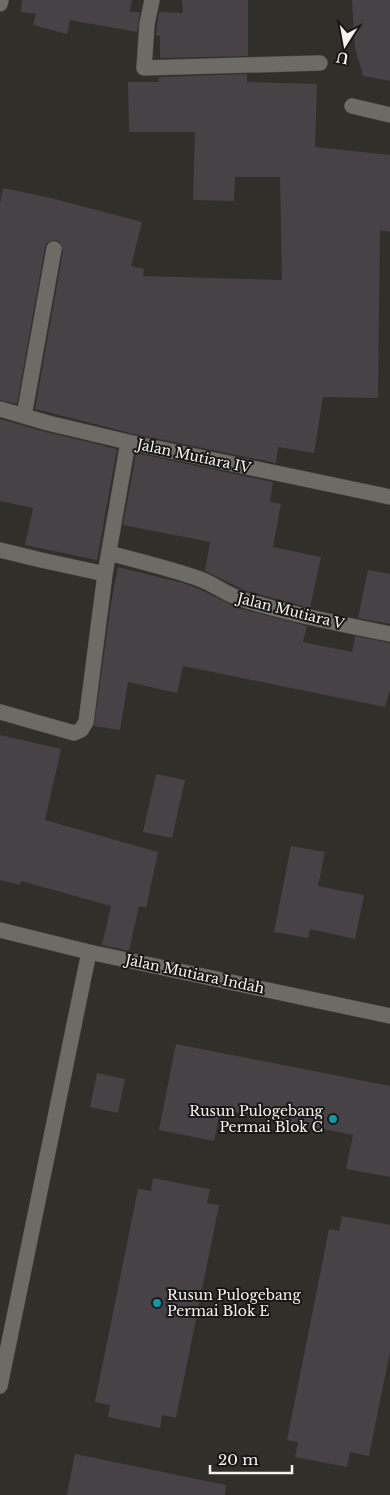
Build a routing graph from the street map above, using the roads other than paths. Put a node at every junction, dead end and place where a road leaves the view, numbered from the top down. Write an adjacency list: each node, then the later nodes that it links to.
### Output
1 (152, 0): 2 (street)
2 (320, 63)
3 (352, 106): 4 (street)
4 (390, 115)
5 (54, 249): 7 (street)
6 (0, 409): 7 (street, Jalan Mutiara IV)
7 (24, 416): 8 (street, Jalan Mutiara IV)
8 (128, 442): 9 (street, Jalan Mutiara IV); 11 (street)
9 (390, 496)
10 (0, 550): 12 (street)
11 (109, 553): 12 (street); 13 (street, Jalan Mutiara V)
12 (105, 574): 14 (street)
13 (390, 634)
14 (0, 712)
15 (0, 930): 16 (street, Jalan Mutiara Indah)
16 (89, 952): 17 (street, Jalan Mutiara Indah); 18 (street)
17 (390, 1016)
18 (0, 1386)

